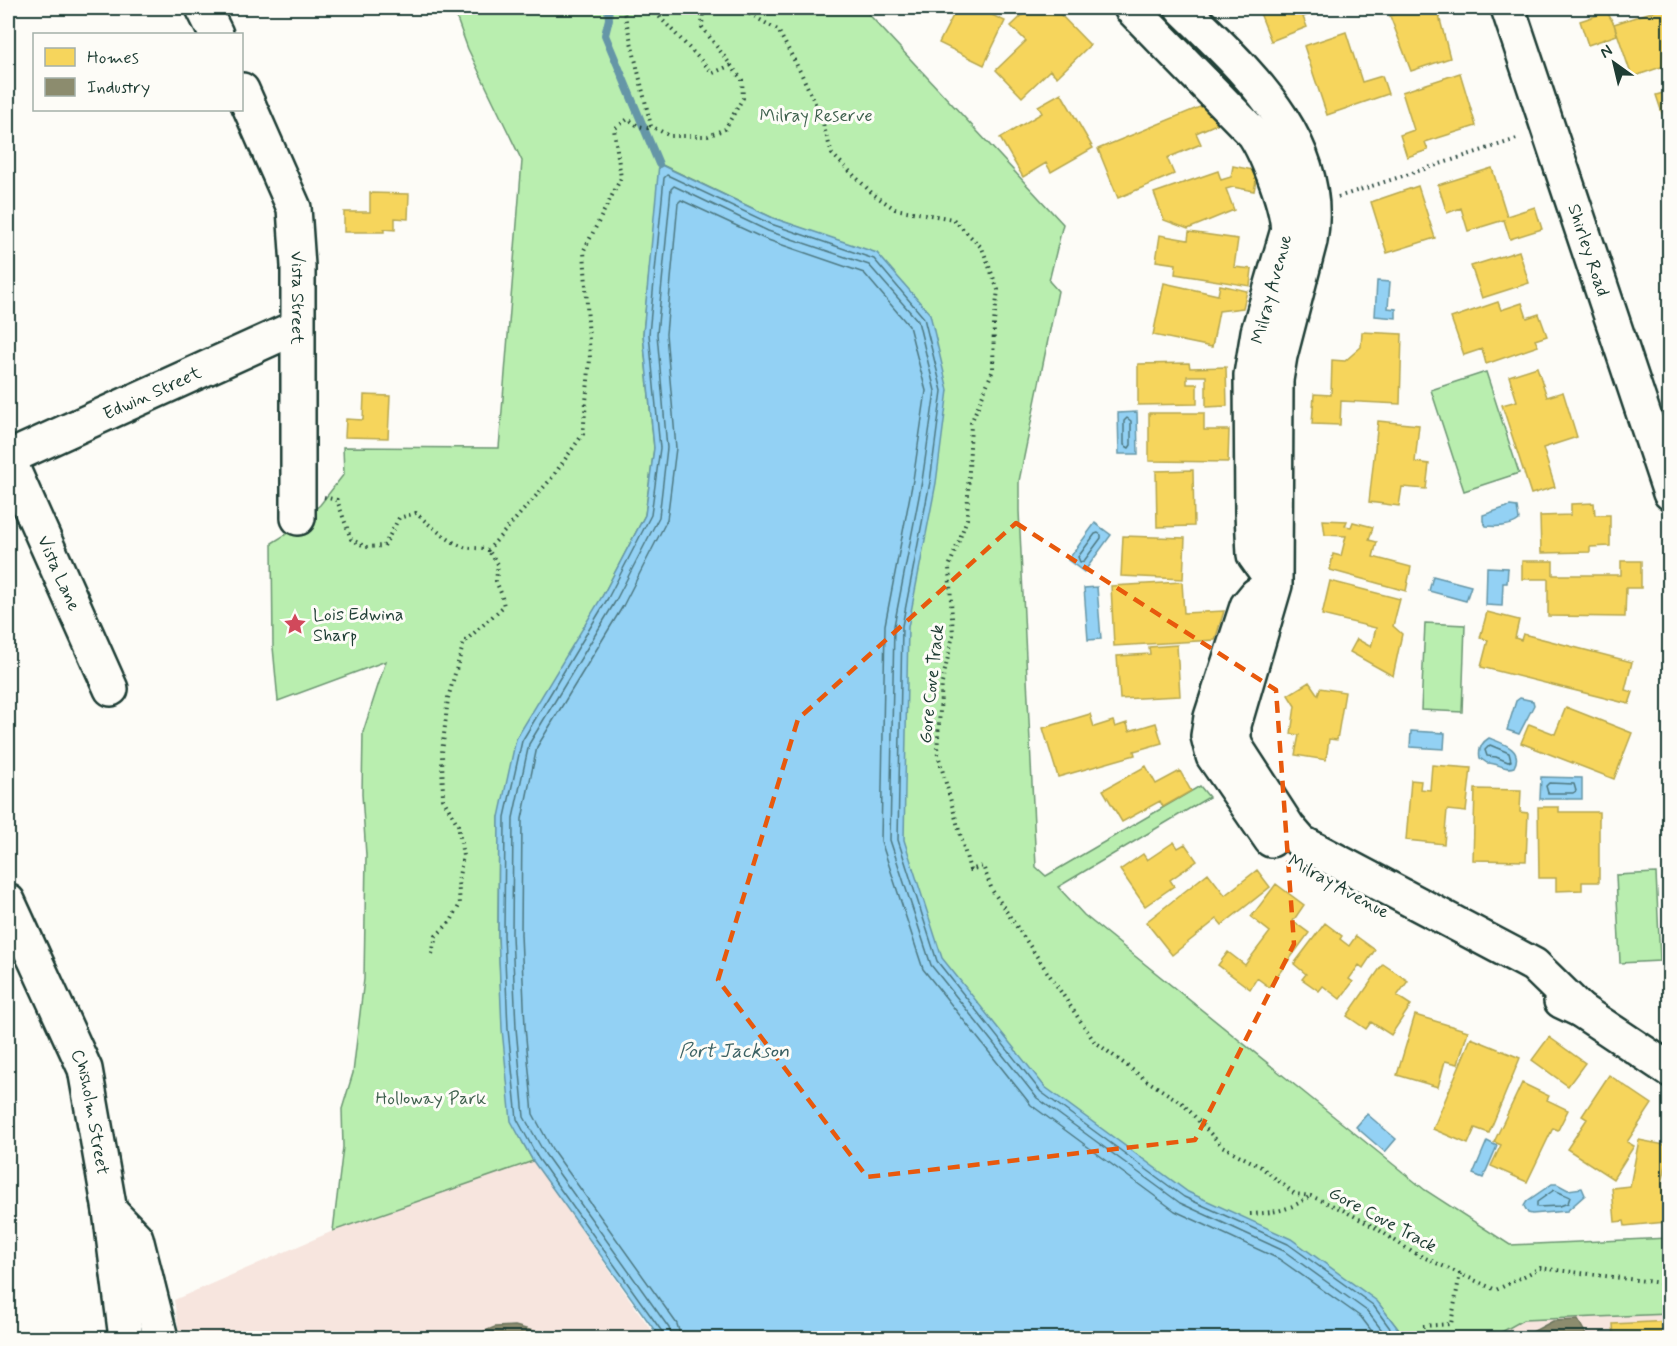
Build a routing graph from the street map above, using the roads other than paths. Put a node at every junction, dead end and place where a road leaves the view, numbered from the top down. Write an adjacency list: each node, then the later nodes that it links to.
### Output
1 (203, 8): 5 (street)
2 (1131, 8): 11 (street, Milray Avenue)
3 (1182, 8): 11 (street, Milray Avenue)
4 (1508, 8): 9 (street, Shirley Road)
5 (216, 33)
6 (243, 92): 7 (street, Vista Street)
7 (297, 327): 8 (street, Edwin Street); 10 (street, Vista Street)
8 (8, 458): 12 (street, Vista Lane)
9 (1670, 493)
10 (298, 518)
11 (1275, 585): 14 (street, Milray Avenue)
12 (111, 689)
13 (8, 901): 15 (street, Chisholm Street)
14 (1670, 1070)
15 (110, 1211): 16 (street, Chisholm Street); 17 (street)
16 (126, 1338)
17 (161, 1338)

